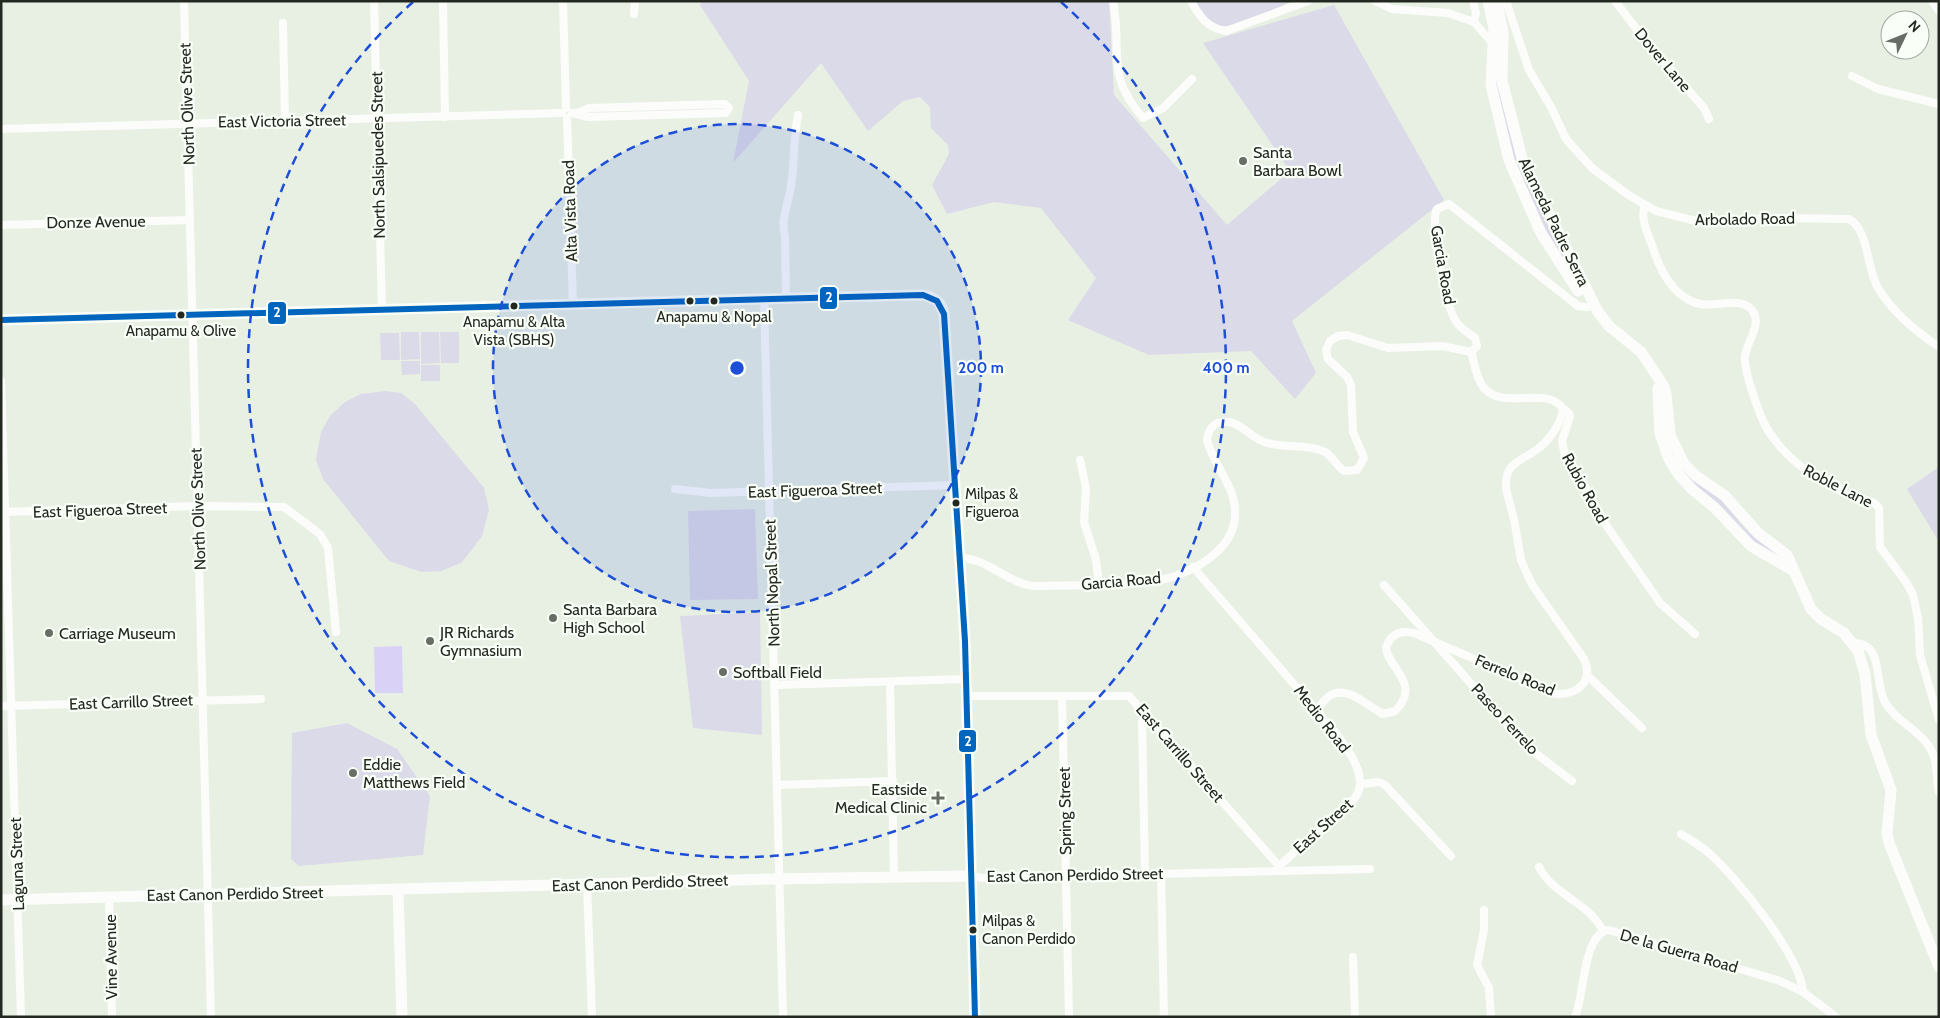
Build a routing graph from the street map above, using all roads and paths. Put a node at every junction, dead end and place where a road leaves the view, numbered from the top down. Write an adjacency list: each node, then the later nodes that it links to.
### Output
1 (184, 1): 32 (street, North Olive Street)
2 (374, 1): 29 (street, North Salsipuedes Street)
3 (443, 1): 28 (street)
4 (563, 1): 26 (street, Alta Vista Road)
5 (634, 1): 19 (street)
6 (1112, 1): 24 (street)
7 (1191, 1): 8 (street)
8 (1308, 1)
9 (1375, 1): 17 (street)
10 (1412, 1): 17 (street)
11 (1473, 1): 20 (street)
12 (1488, 1): 22 (street, Alameda Padre Serra)
13 (1497, 1): 46 (street, Alameda Padre Serra)
14 (1506, 1): 34 (street, Arbolado Road)
15 (1615, 1): 30 (street, Dover Lane)
16 (1932, 1): 18 (street)
17 (1415, 11): 20 (street)
18 (1939, 11)
19 (634, 14)
20 (1474, 22): 22 (street)
21 (283, 23): 31 (street)
22 (1493, 44): 40 (street, Alameda Padre Serra)
23 (1852, 76): 25 (street)
24 (1192, 79)
25 (1939, 104)
26 (569, 113): 26 (street, East Victoria Street); 28 (street, East Victoria Street); 39 (street, Alta Vista Road)
27 (798, 115): 38 (street)
28 (444, 117): 29 (street, East Victoria Street)
29 (377, 119): 31 (street, East Victoria Street); 41 (street, North Salsipuedes Street)
30 (1709, 119)
31 (285, 121): 32 (street, East Victoria Street)
32 (187, 123): 33 (street, East Victoria Street); 35 (street, North Olive Street)
33 (1, 129)
34 (1645, 205): 44 (street, Arbolado Road); 76 (street, Roble Lane)
35 (190, 220): 36 (street, Donze Avenue); 42 (street, North Olive Street)
36 (1, 225)
37 (764, 299): 38 (street); 39 (street); 53 (street, North Nopal Street)
38 (786, 299): 51 (street)
39 (573, 304): 41 (street)
40 (1586, 307): 45 (street, Garcia Road); 46 (street, Alameda Padre Serra)
41 (382, 310): 42 (street)
42 (193, 315): 43 (street); 54 (street, North Olive Street)
43 (1, 320)
44 (1939, 347)
45 (1471, 352): 49 (street); 57 (street, Garcia Road)
46 (1648, 362): 63 (street, Alameda Padre Serra)
47 (1, 381): 48 (street, Laguna Street)
48 (2, 409): 55 (street, Laguna Street)
49 (1563, 409): 61 (street, Rubio Road); 64 (street)
50 (1080, 460): 58 (street)
51 (955, 485): 53 (street, East Figueroa Street); 56 (street)
52 (675, 489): 53 (street, East Figueroa Street)
53 (770, 491): 67 (street, North Nopal Street)
54 (198, 506): 55 (street, East Figueroa Street); 60 (street, East Figueroa Street); 71 (street, North Olive Street)
55 (4, 512): 73 (street, Laguna Street)
56 (958, 558): 58 (street, Garcia Road); 65 (street)
57 (1193, 567): 58 (street, Garcia Road); 74 (street, Medio Road)
58 (1099, 584)
59 (1384, 585): 62 (street, Paseo Ferrelo)
60 (336, 632)
61 (1695, 634)
62 (1434, 641): 64 (street, Ferrelo Road); 74 (street, Ferrelo Road); 80 (street, Paseo Ferrelo)
63 (1852, 643): 78 (street); 104 (street, Alameda Padre Serra)
64 (1588, 676): 77 (street)
65 (965, 679): 66 (street); 68 (street)
66 (890, 682): 67 (street); 79 (street)
67 (775, 685): 82 (street, North Nopal Street)
68 (966, 696): 69 (street, East Carrillo Street); 92 (street)
69 (1062, 696): 75 (street, East Carrillo Street); 93 (street, Spring Street)
70 (261, 699): 71 (street, East Carrillo Street)
71 (203, 700): 73 (street, East Carrillo Street); 97 (street, North Olive Street)
72 (1, 706): 73 (street, East Carrillo Street)
73 (12, 706): 100 (street, Laguna Street)
74 (1317, 710): 81 (street, Medio Road)
75 (1146, 713): 87 (street, East Carrillo Street); 90 (street)
76 (1939, 720)
77 (1642, 728)
78 (1937, 774): 83 (street)
79 (893, 781): 82 (street); 91 (street)
80 (1572, 781)
81 (1361, 784): 85 (street); 87 (street, East Street)
82 (778, 785): 94 (street, North Nopal Street)
83 (1939, 792)
84 (1682, 834): 105 (street)
85 (1451, 856)
86 (1539, 867): 102 (street)
87 (1279, 868): 88 (street, East Canon Perdido Street); 89 (street, East Canon Perdido Street)
88 (1370, 869)
89 (1161, 873): 90 (street, East Canon Perdido Street); 114 (street)
90 (1145, 874): 93 (street, East Canon Perdido Street)
91 (894, 876): 92 (street, East Canon Perdido Street); 94 (street, East Canon Perdido Street)
92 (970, 876): 93 (street, East Canon Perdido Street); 112 (street)
93 (1066, 877): 113 (street, Spring Street)
94 (780, 879): 95 (street, East Canon Perdido Street); 111 (street, North Nopal Street)
95 (587, 884): 96 (street, East Canon Perdido Street); 110 (street)
96 (398, 890): 97 (street, East Canon Perdido Street); 109 (street)
97 (208, 895): 98 (street, East Canon Perdido Street); 108 (street, North Olive Street)
98 (109, 898): 100 (street, East Canon Perdido Street); 107 (street, Vine Avenue)
99 (1, 900): 100 (street, East Canon Perdido Street)
100 (18, 900): 106 (street, Laguna Street)
101 (1484, 910): 116 (street)
102 (1603, 931): 105 (street, De la Guerra Road); 117 (street, De la Guerra Road)
103 (1353, 957): 115 (street)
104 (1939, 967)
105 (1803, 992): 118 (street, De la Guerra Road)
106 (21, 1017)
107 (112, 1017)
108 (211, 1017)
109 (402, 1017)
110 (592, 1017)
111 (783, 1017)
112 (975, 1017)
113 (1069, 1017)
114 (1164, 1017)
115 (1355, 1017)
116 (1491, 1017)
117 (1576, 1017)
118 (1836, 1017)

